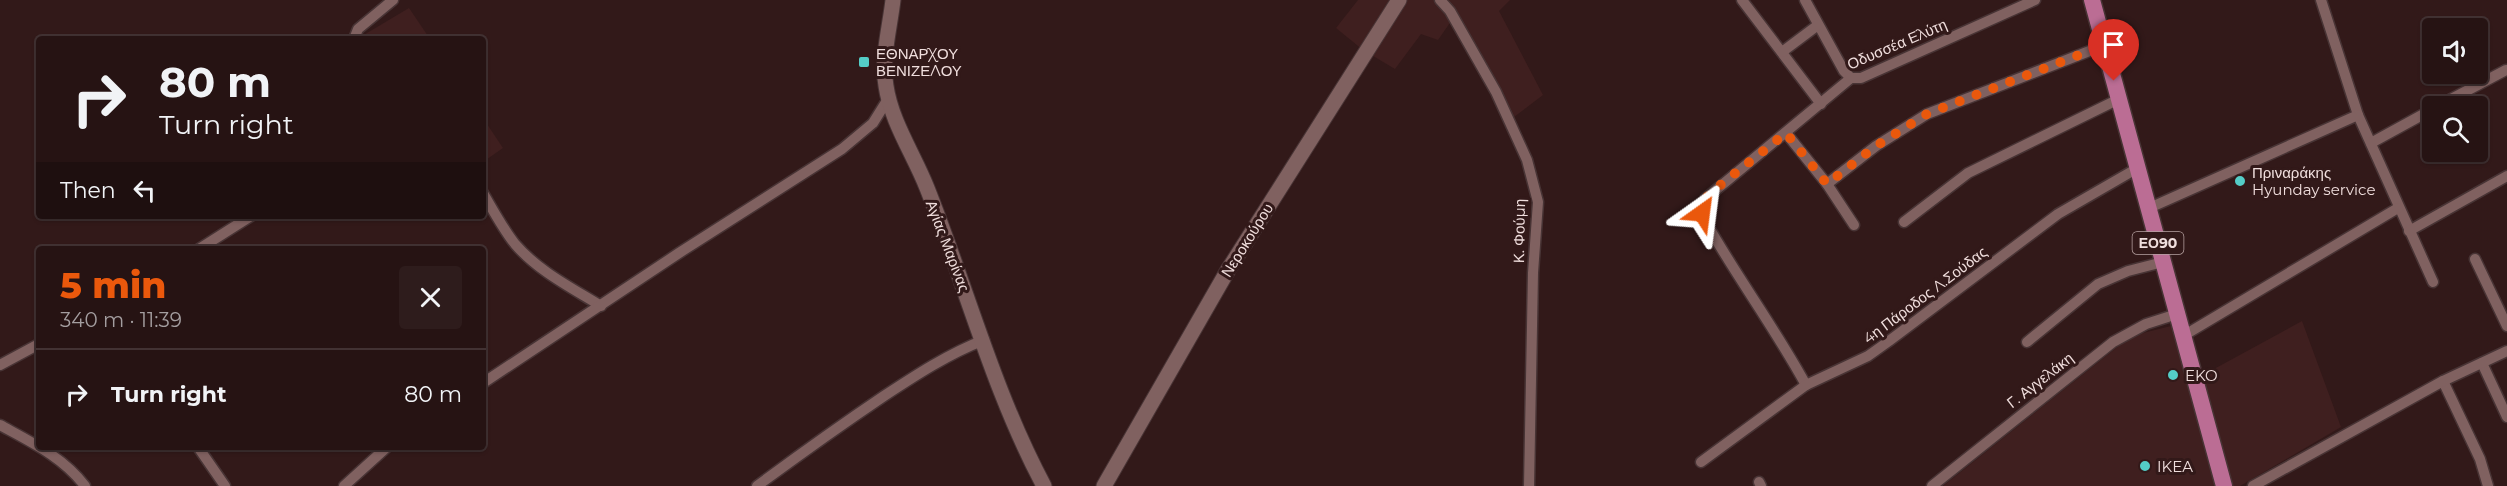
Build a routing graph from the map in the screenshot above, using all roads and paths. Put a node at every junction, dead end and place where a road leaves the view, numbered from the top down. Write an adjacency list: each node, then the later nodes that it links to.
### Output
1 (393, 0): 11 (street)
2 (893, 0): 17 (main road, Αγίας Μαρίνας)
3 (1399, 0): 63 (main road, Νεροκούρου)
4 (1440, 0): 64 (street, Κ. Φούμη)
5 (1742, 0): 13 (street)
6 (1804, 0): 10 (street)
7 (2035, 0): 15 (street, Οδυσσέα Ελύτη)
8 (2092, 0): 12 (main road, ΕΟ90)
9 (2321, 0): 20 (street)
10 (1818, 25): 13 (street); 15 (street)
11 (355, 36)
12 (2105, 45): 18 (main road, ΕΟ90); 26 (street)
13 (1782, 52): 19 (street)
14 (2506, 70): 16 (street)
15 (1851, 78): 19 (street, Οδυσσέα Ελύτη)
16 (2457, 96)
17 (888, 99): 38 (street); 42 (main road, Αγίας Μαρίνας)
18 (2119, 99): 24 (main road, ΕΟ90); 31 (street)
19 (1821, 104): 22 (street, Οδυσσέα Ελύτη)
20 (2358, 115): 23 (street); 29 (street)
21 (2422, 116): 23 (street)
22 (1786, 133): 26 (street); 50 (street, Οδυσσέα Ελύτη)
23 (2371, 143): 28 (street)
24 (2136, 169): 29 (main road, ΕΟ90); 50 (street, 4η Πάροδος Λ.Σούδας)
25 (2507, 176): 33 (street)
26 (1827, 184): 32 (street)
27 (486, 198): 38 (street)
28 (2398, 208): 33 (street); 41 (street)
29 (2147, 209): 36 (main road, ΕΟ90)
30 (246, 219): 34 (street)
31 (1904, 222)
32 (1854, 225)
33 (2409, 231): 37 (street)
34 (204, 246)
35 (2475, 259): 40 (street)
36 (2163, 262): 39 (main road, ΕΟ90); 43 (street)
37 (2433, 282)
38 (602, 306): 48 (street)
39 (2177, 314): 41 (main road, ΕΟ90); 65 (street, Γ. Αγγελάκη)
40 (2507, 326)
41 (2183, 336): 66 (main road, ΕΟ90)
42 (984, 340): 61 (street); 62 (main road, Αγίας Μαρίνας)
43 (2027, 342)
44 (36, 346): 47 (street)
45 (2507, 351): 46 (street)
46 (2482, 363): 49 (street); 51 (street)
47 (0, 365)
48 (486, 381)
49 (2443, 381): 67 (street); 68 (street)
50 (1806, 385): 57 (street, 4η Πάροδος Λ.Σούδας)
51 (2507, 417)
52 (0, 425): 53 (street)
53 (36, 446)
54 (44, 450): 58 (street)
55 (200, 450): 59 (street)
56 (384, 450): 60 (street)
57 (1701, 462)
58 (85, 486)
59 (225, 486)
60 (344, 486)
61 (757, 486)
62 (1044, 486)
63 (1104, 486)
64 (1530, 486)
65 (1932, 486)
66 (2224, 486)
67 (2253, 486)
68 (2488, 486)

